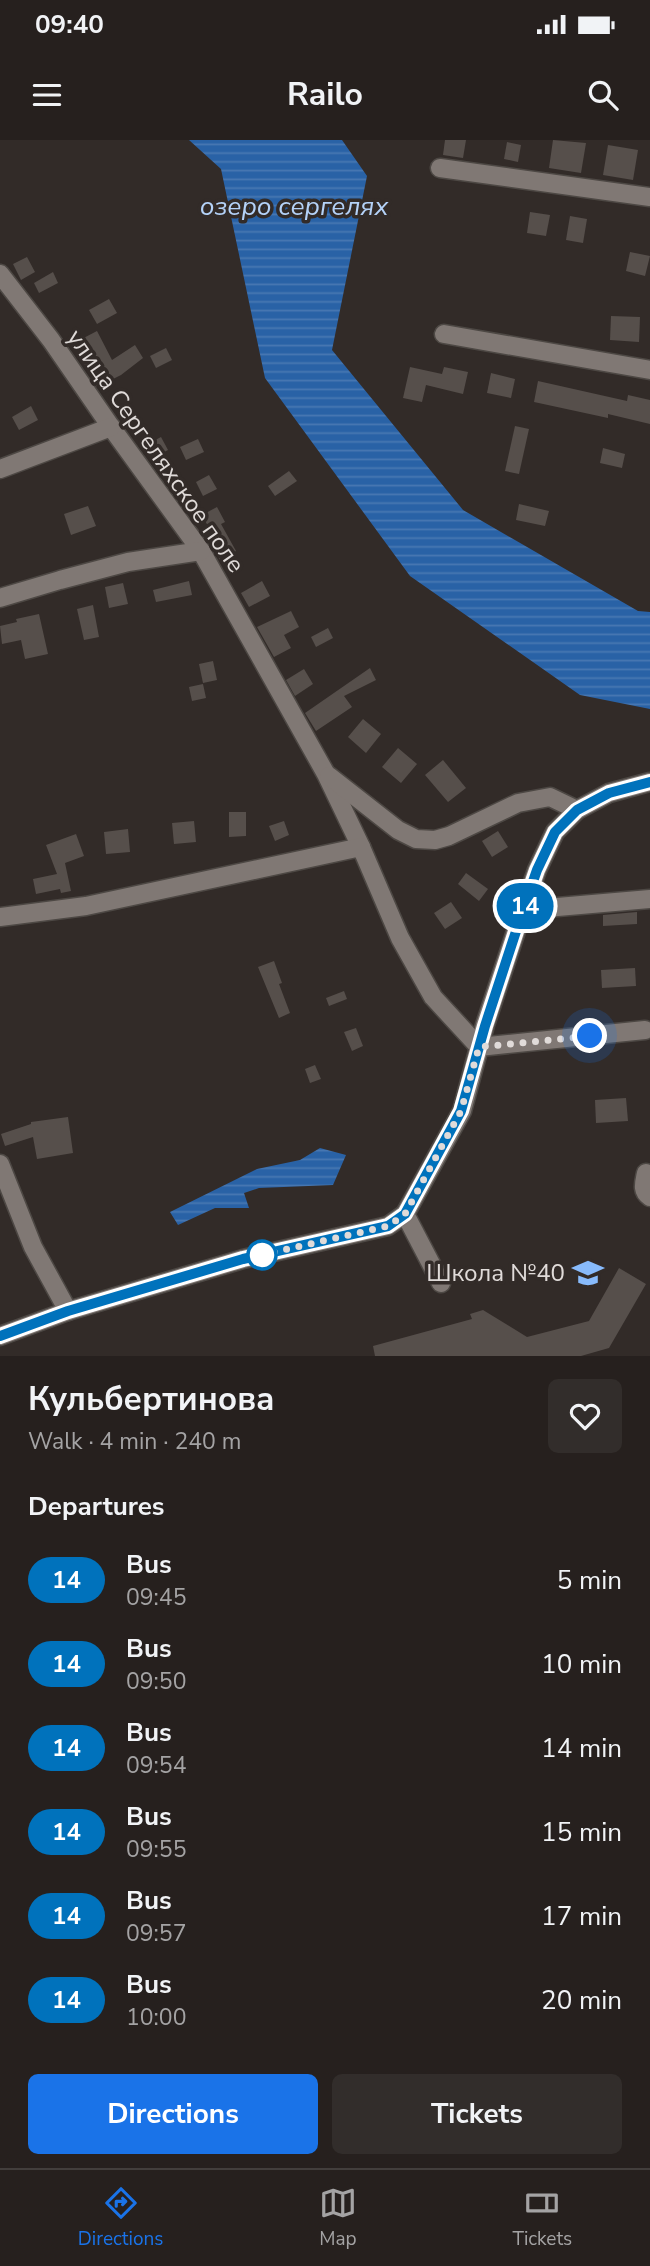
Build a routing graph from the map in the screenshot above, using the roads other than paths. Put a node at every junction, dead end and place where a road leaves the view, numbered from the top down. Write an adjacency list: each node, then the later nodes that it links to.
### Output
1 (440, 168): 2 (street)
2 (650, 197)
3 (0, 274): 6 (street, улица Сергеляхское поле)
4 (444, 334): 5 (street)
5 (650, 370)
6 (111, 427): 7 (street); 8 (street, улица Сергеляхское поле)
7 (0, 469)
8 (201, 551): 9 (street); 10 (street, улица Сергеляхское поле)
9 (0, 598)
10 (326, 774): 12 (street); 13 (street, улица Сергеляхское поле)
11 (650, 782): 12 (street)
12 (577, 810): 15 (street)
13 (361, 847): 16 (street); 18 (street, улица Сергеляхское поле)
14 (650, 900): 15 (street)
15 (523, 910): 18 (street)
16 (0, 917)
17 (645, 1030): 18 (street)
18 (479, 1047): 22 (street)
19 (0, 1164): 24 (street)
20 (646, 1173): 21 (street)
21 (650, 1197)
22 (405, 1214): 23 (street); 24 (street)
23 (441, 1283)
24 (68, 1311): 25 (street)
25 (0, 1336)

